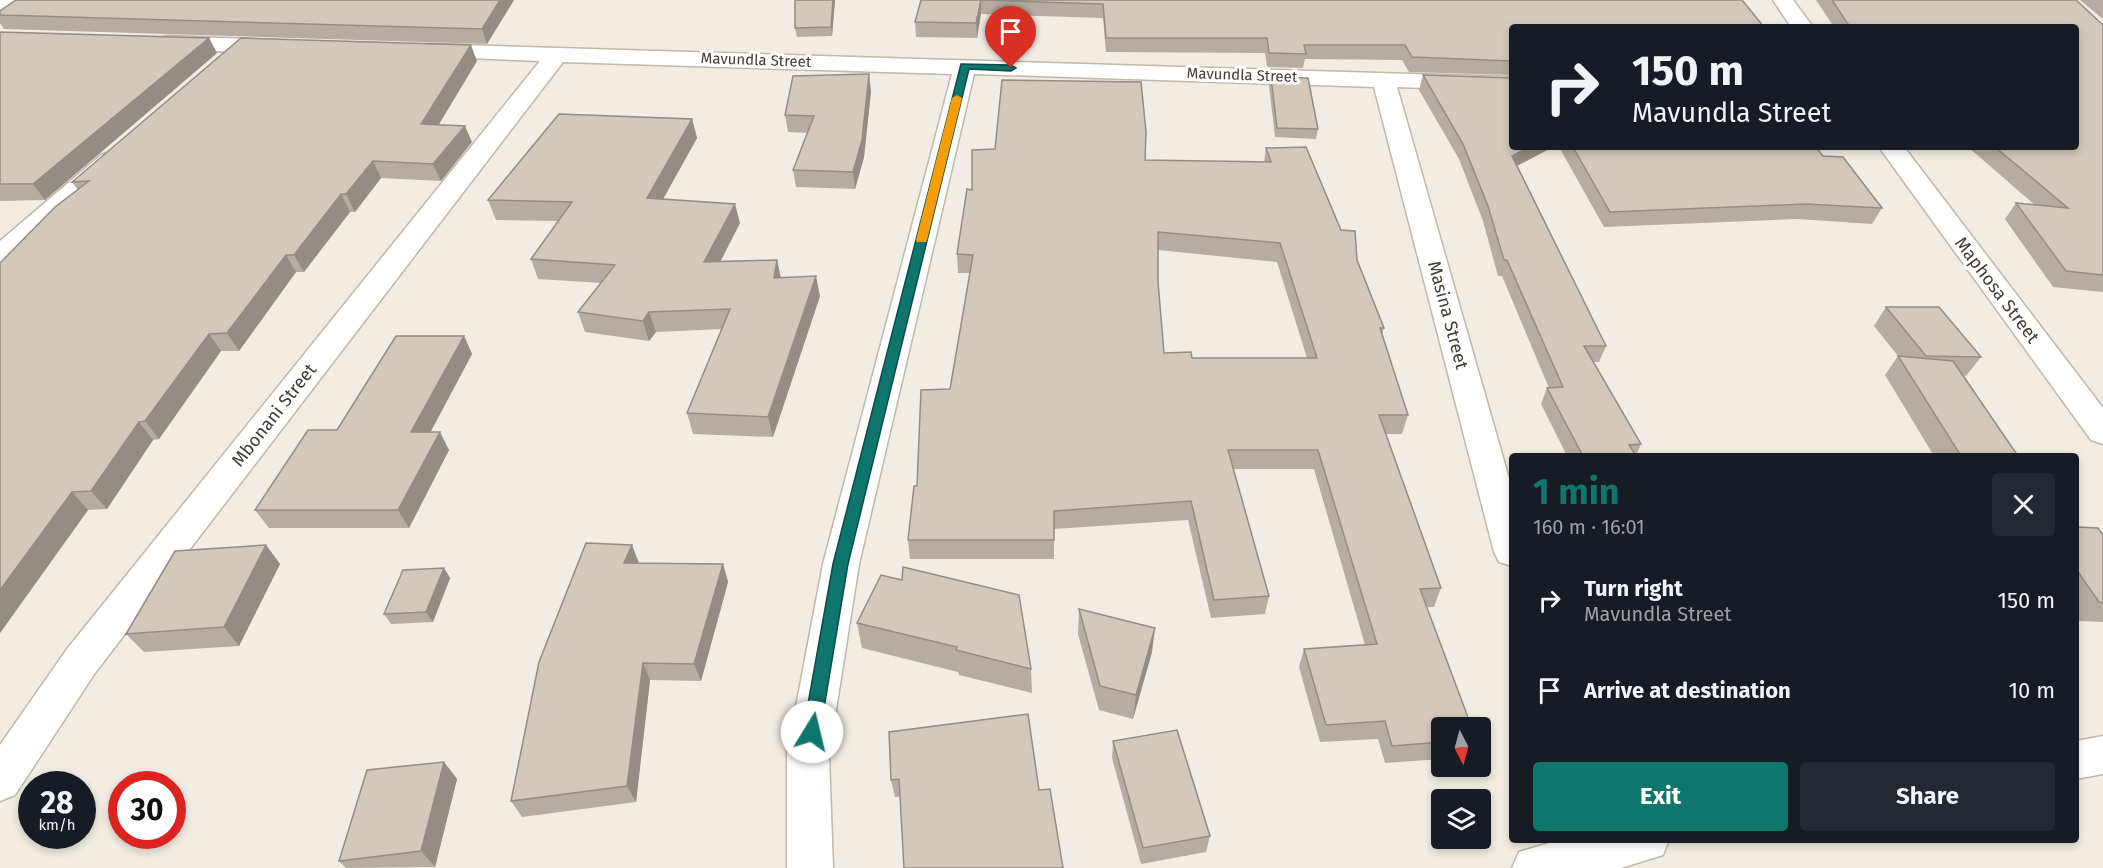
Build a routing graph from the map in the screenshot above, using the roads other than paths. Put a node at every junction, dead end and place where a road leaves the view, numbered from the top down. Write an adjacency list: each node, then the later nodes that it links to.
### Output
1 (12, 0): 3 (street)
2 (1783, 0): 4 (street)
3 (0, 8)
4 (1800, 24)
5 (150, 43): 6 (street)
6 (242, 46): 7 (street); 11 (street)
7 (301, 48)
8 (406, 51): 9 (street, Mavundla Street)
9 (557, 55): 10 (street, Mavundla Street); 21 (street, Mbonani Street)
10 (965, 66): 12 (street, Mavundla Street); 23 (street)
11 (216, 69)
12 (1383, 79): 13 (street, Mavundla Street); 18 (street, Masina Street)
13 (1509, 84)
14 (126, 147): 16 (street)
15 (1893, 150): 17 (street, Maphosa Street)
16 (0, 255)
17 (2103, 432)
18 (1509, 541)
19 (2103, 755): 20 (street)
20 (2079, 759)
21 (0, 781)
22 (1626, 843): 24 (street)
23 (810, 868)
24 (1535, 868)

